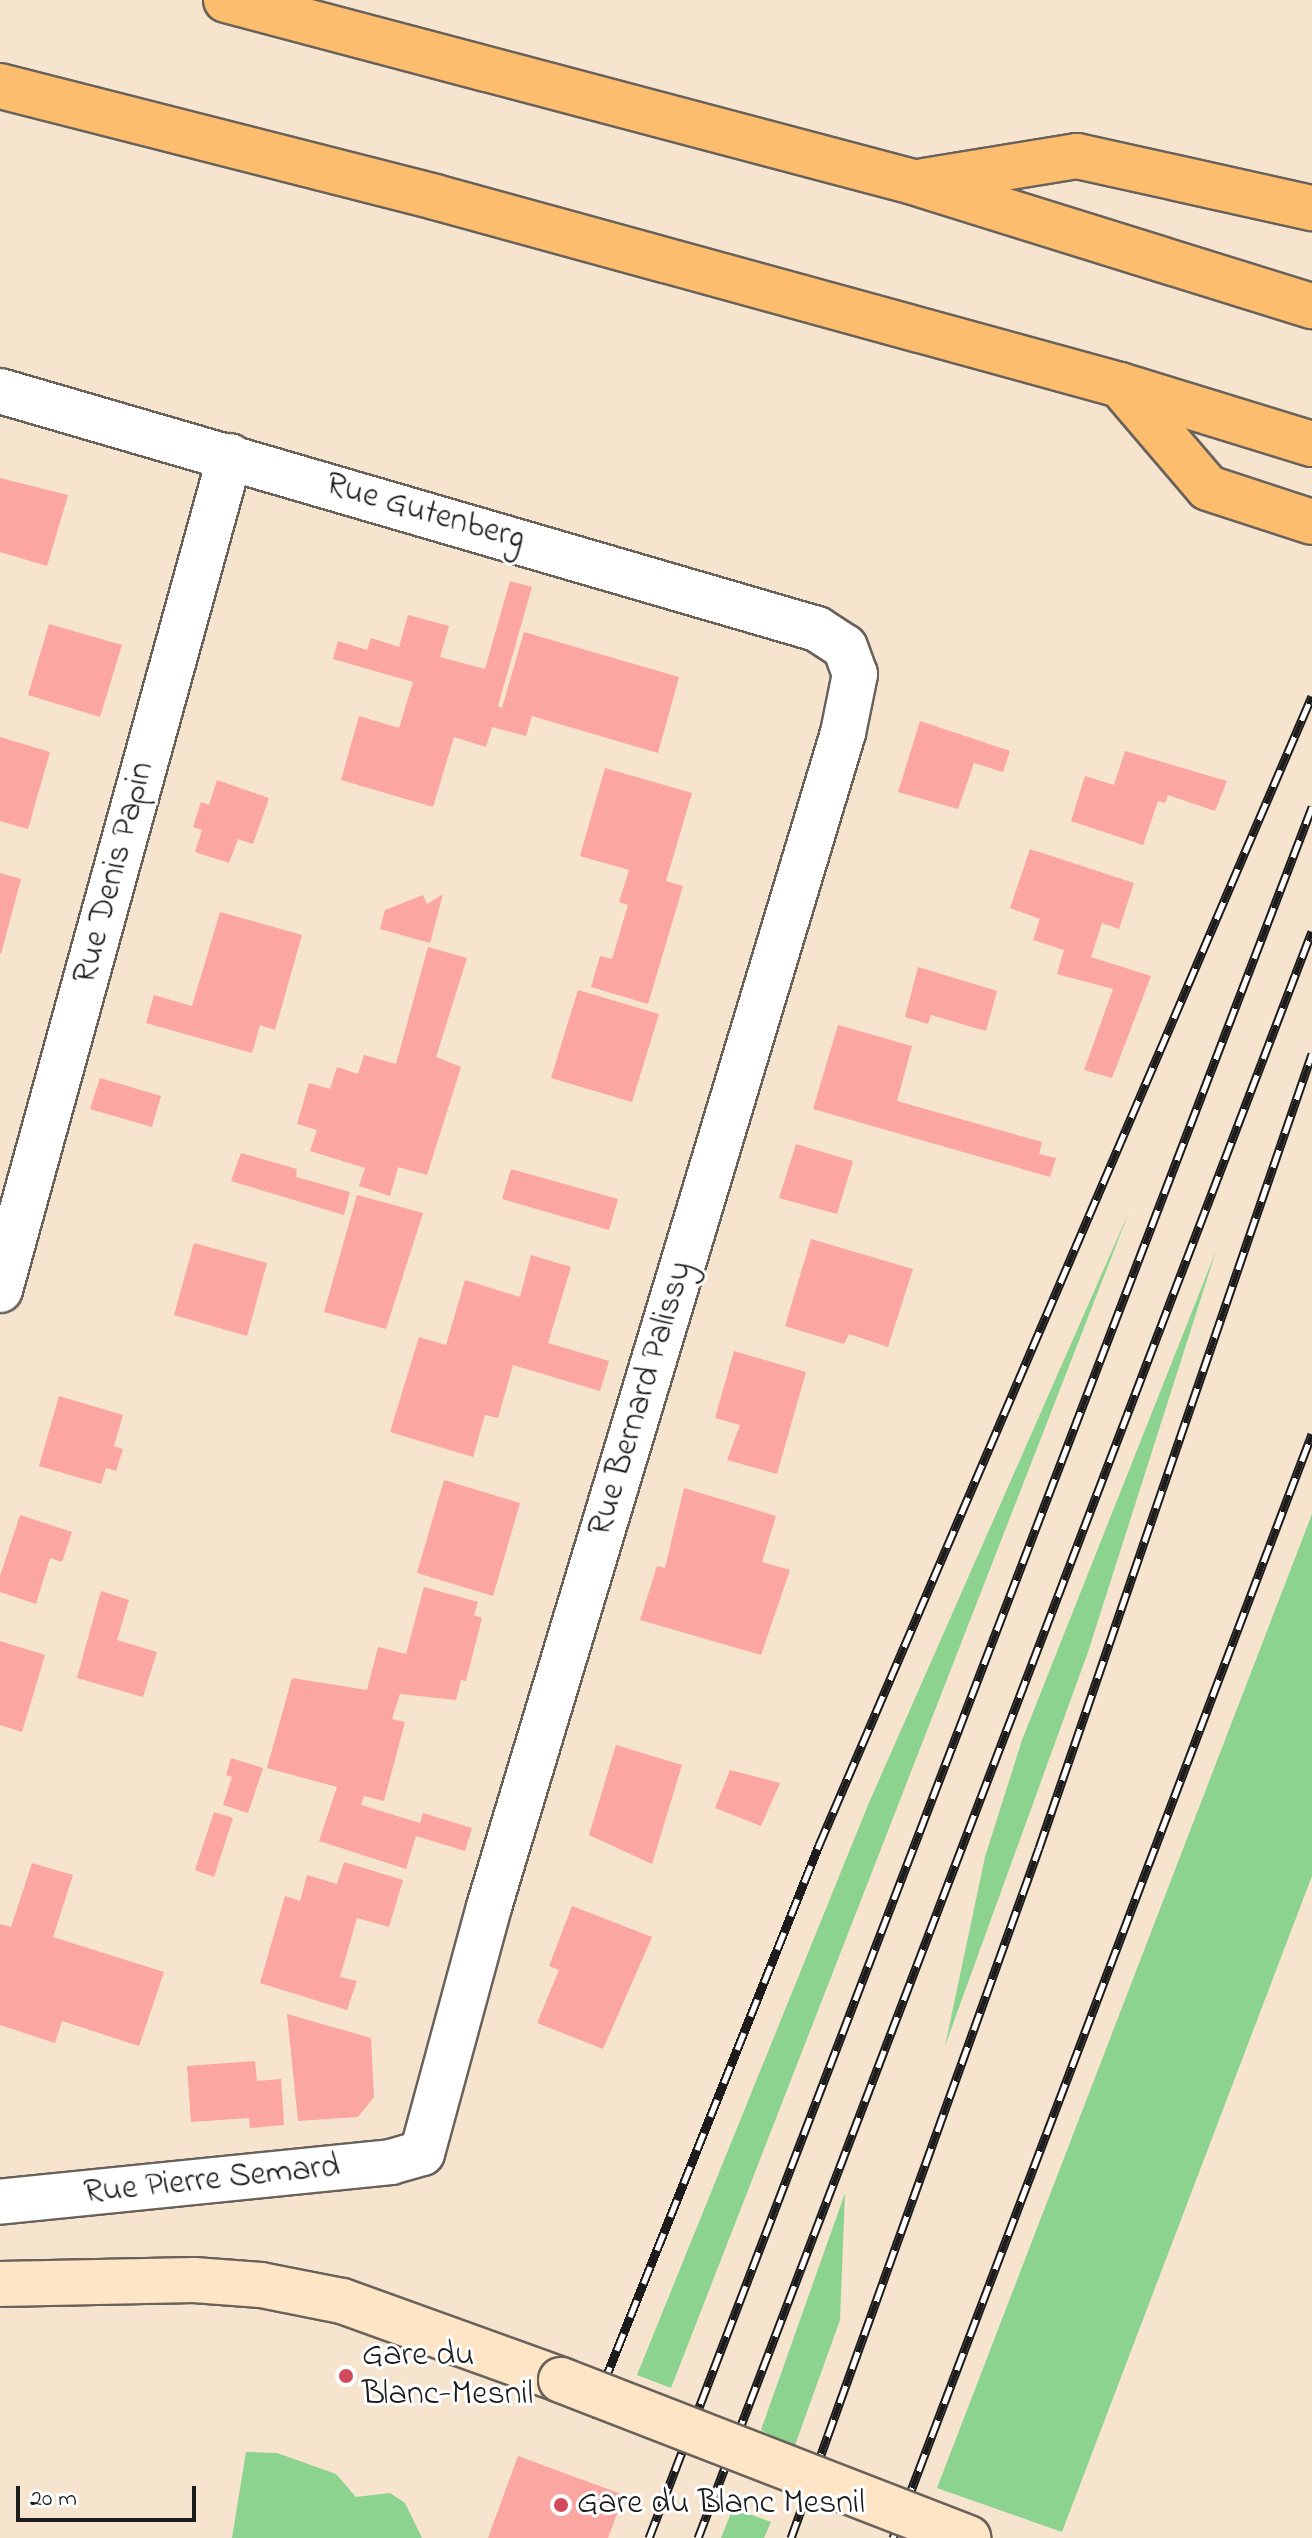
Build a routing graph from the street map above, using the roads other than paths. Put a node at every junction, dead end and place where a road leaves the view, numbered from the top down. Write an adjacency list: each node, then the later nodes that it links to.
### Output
1 (226, 0): 3 (highway)
2 (0, 86): 6 (highway)
3 (913, 182): 4 (highway); 5 (highway)
4 (1312, 208)
5 (1312, 306)
6 (1120, 385): 8 (highway); 10 (highway)
7 (0, 391): 9 (street, Rue Gutenberg)
8 (1312, 444)
9 (230, 456): 11 (street, Rue Gutenberg); 12 (street, Rue Denis Papin)
10 (1307, 521)
11 (845, 647): 13 (street, Rue Bernard Palissy)
12 (0, 1290)
13 (422, 2153): 14 (street, Rue Pierre Semard)
14 (0, 2202)
15 (0, 2284): 16 (main road, bridge)
16 (968, 2538)

